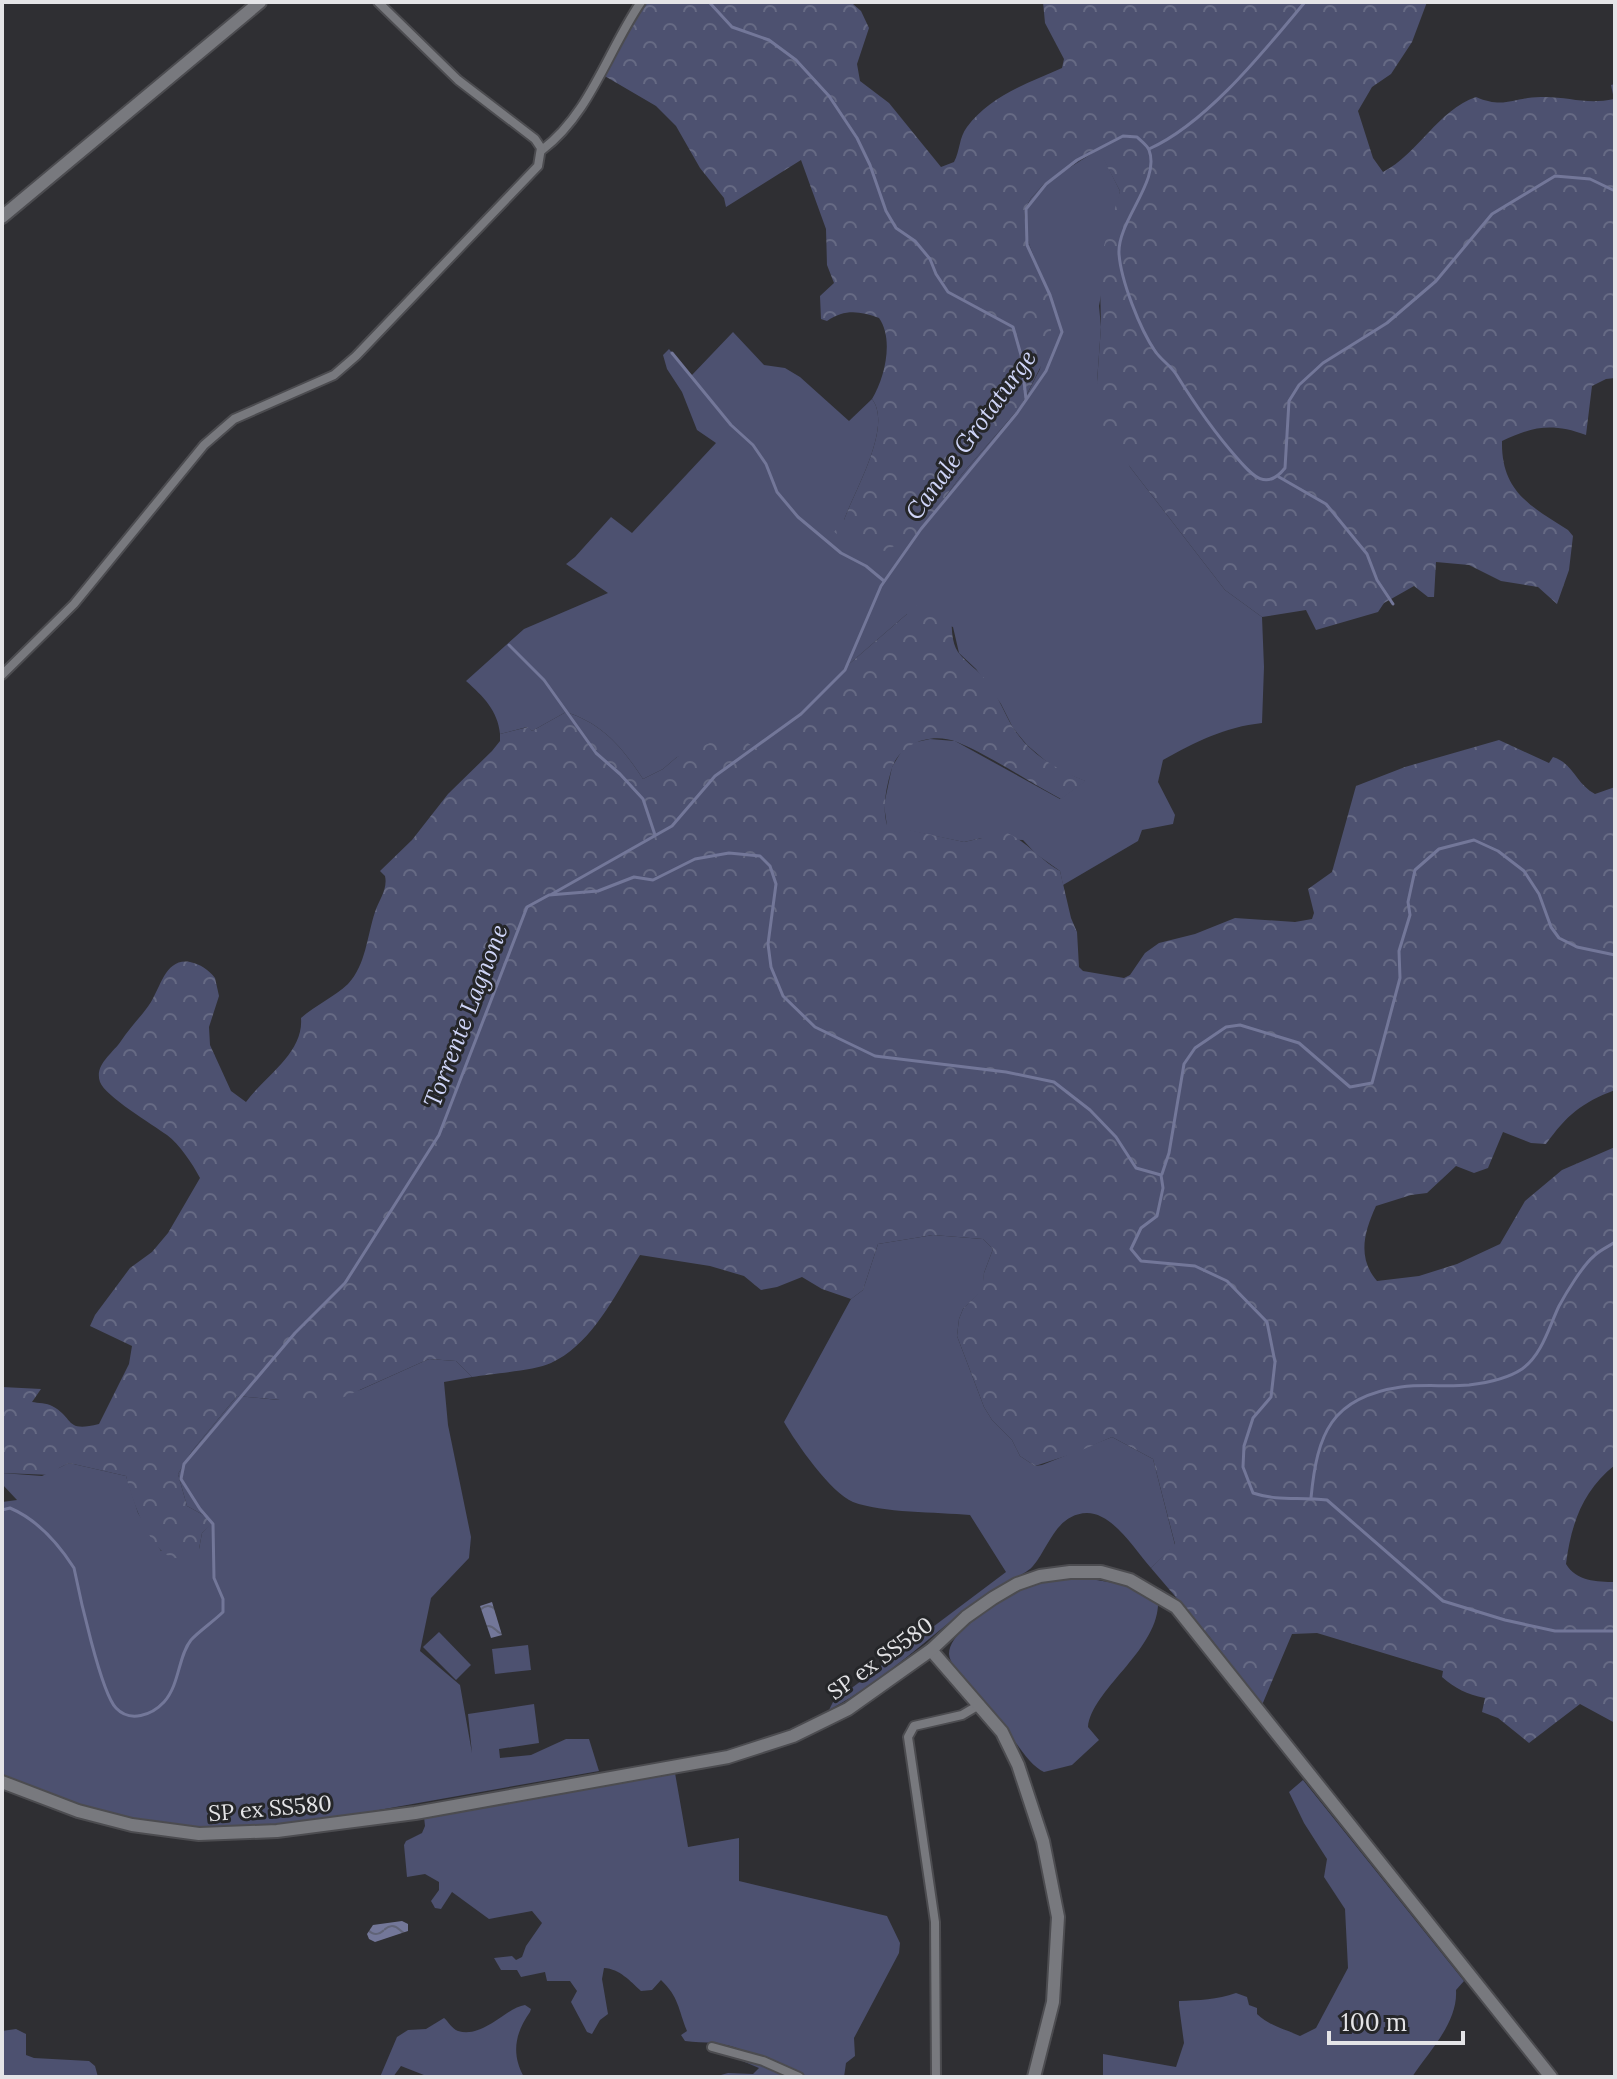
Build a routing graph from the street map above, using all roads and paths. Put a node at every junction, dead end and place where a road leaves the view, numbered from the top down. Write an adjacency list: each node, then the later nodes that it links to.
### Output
1 (260, 2): 5 (main road)
2 (378, 2): 4 (street)
3 (641, 2): 4 (street)
4 (542, 150): 6 (street)
5 (2, 217)
6 (2, 675)
7 (931, 1650): 8 (main road); 9 (main road, SP ex SS580); 14 (main road, SP ex SS580)
8 (979, 1705): 12 (street); 13 (main road)
9 (2, 1782)
10 (712, 2047): 11 (street)
11 (799, 2077)
12 (936, 2077)
13 (1034, 2077)
14 (1551, 2077)

